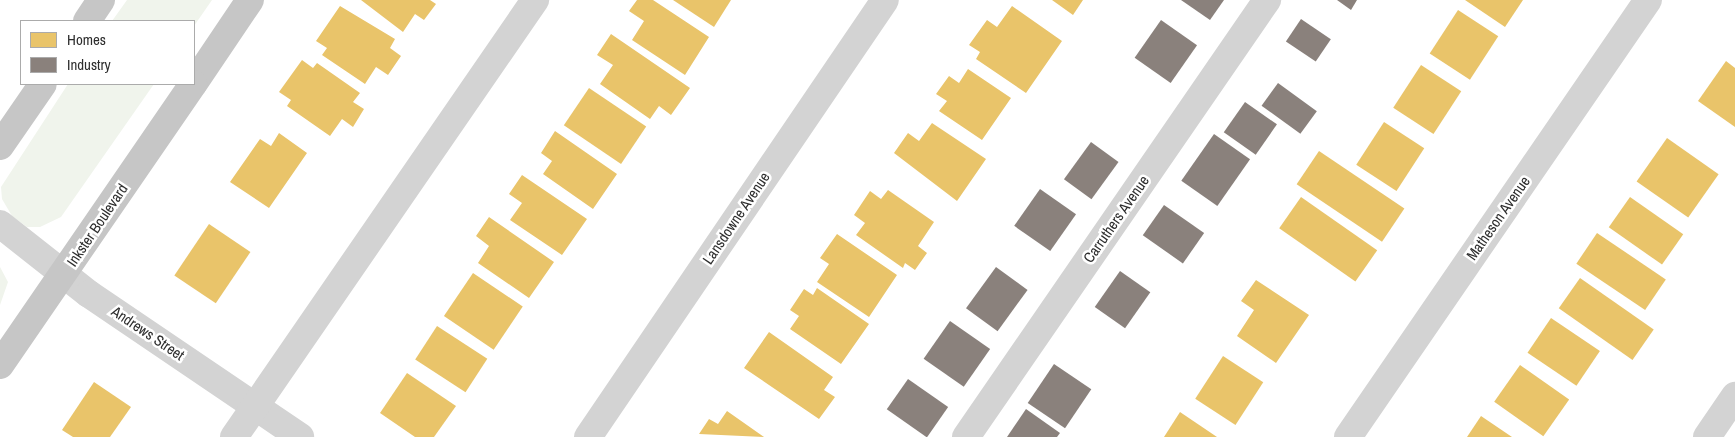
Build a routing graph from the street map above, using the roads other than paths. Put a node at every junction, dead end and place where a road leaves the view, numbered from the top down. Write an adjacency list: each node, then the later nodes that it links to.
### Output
1 (101, 0): 7 (main road)
2 (250, 0): 8 (main road, Inkster Boulevard)
3 (536, 0): 16 (street)
4 (884, 0): 19 (street, Lansdowne Avenue)
5 (1267, 0): 20 (street, Carruthers Avenue)
6 (1648, 0): 21 (street, Matheson Avenue)
7 (88, 20)
8 (195, 82)
9 (42, 85): 11 (main road)
10 (193, 85): 13 (main road, Inkster Boulevard)
11 (0, 146)
12 (0, 224): 13 (street, Andrews Street)
13 (63, 274): 14 (main road, Inkster Boulevard); 16 (street, Andrews Street)
14 (0, 365)
15 (1735, 396): 22 (street)
16 (255, 406): 17 (street); 18 (street, Andrews Street)
17 (234, 437)
18 (300, 437)
19 (588, 437)
20 (966, 437)
21 (1348, 437)
22 (1706, 437)

